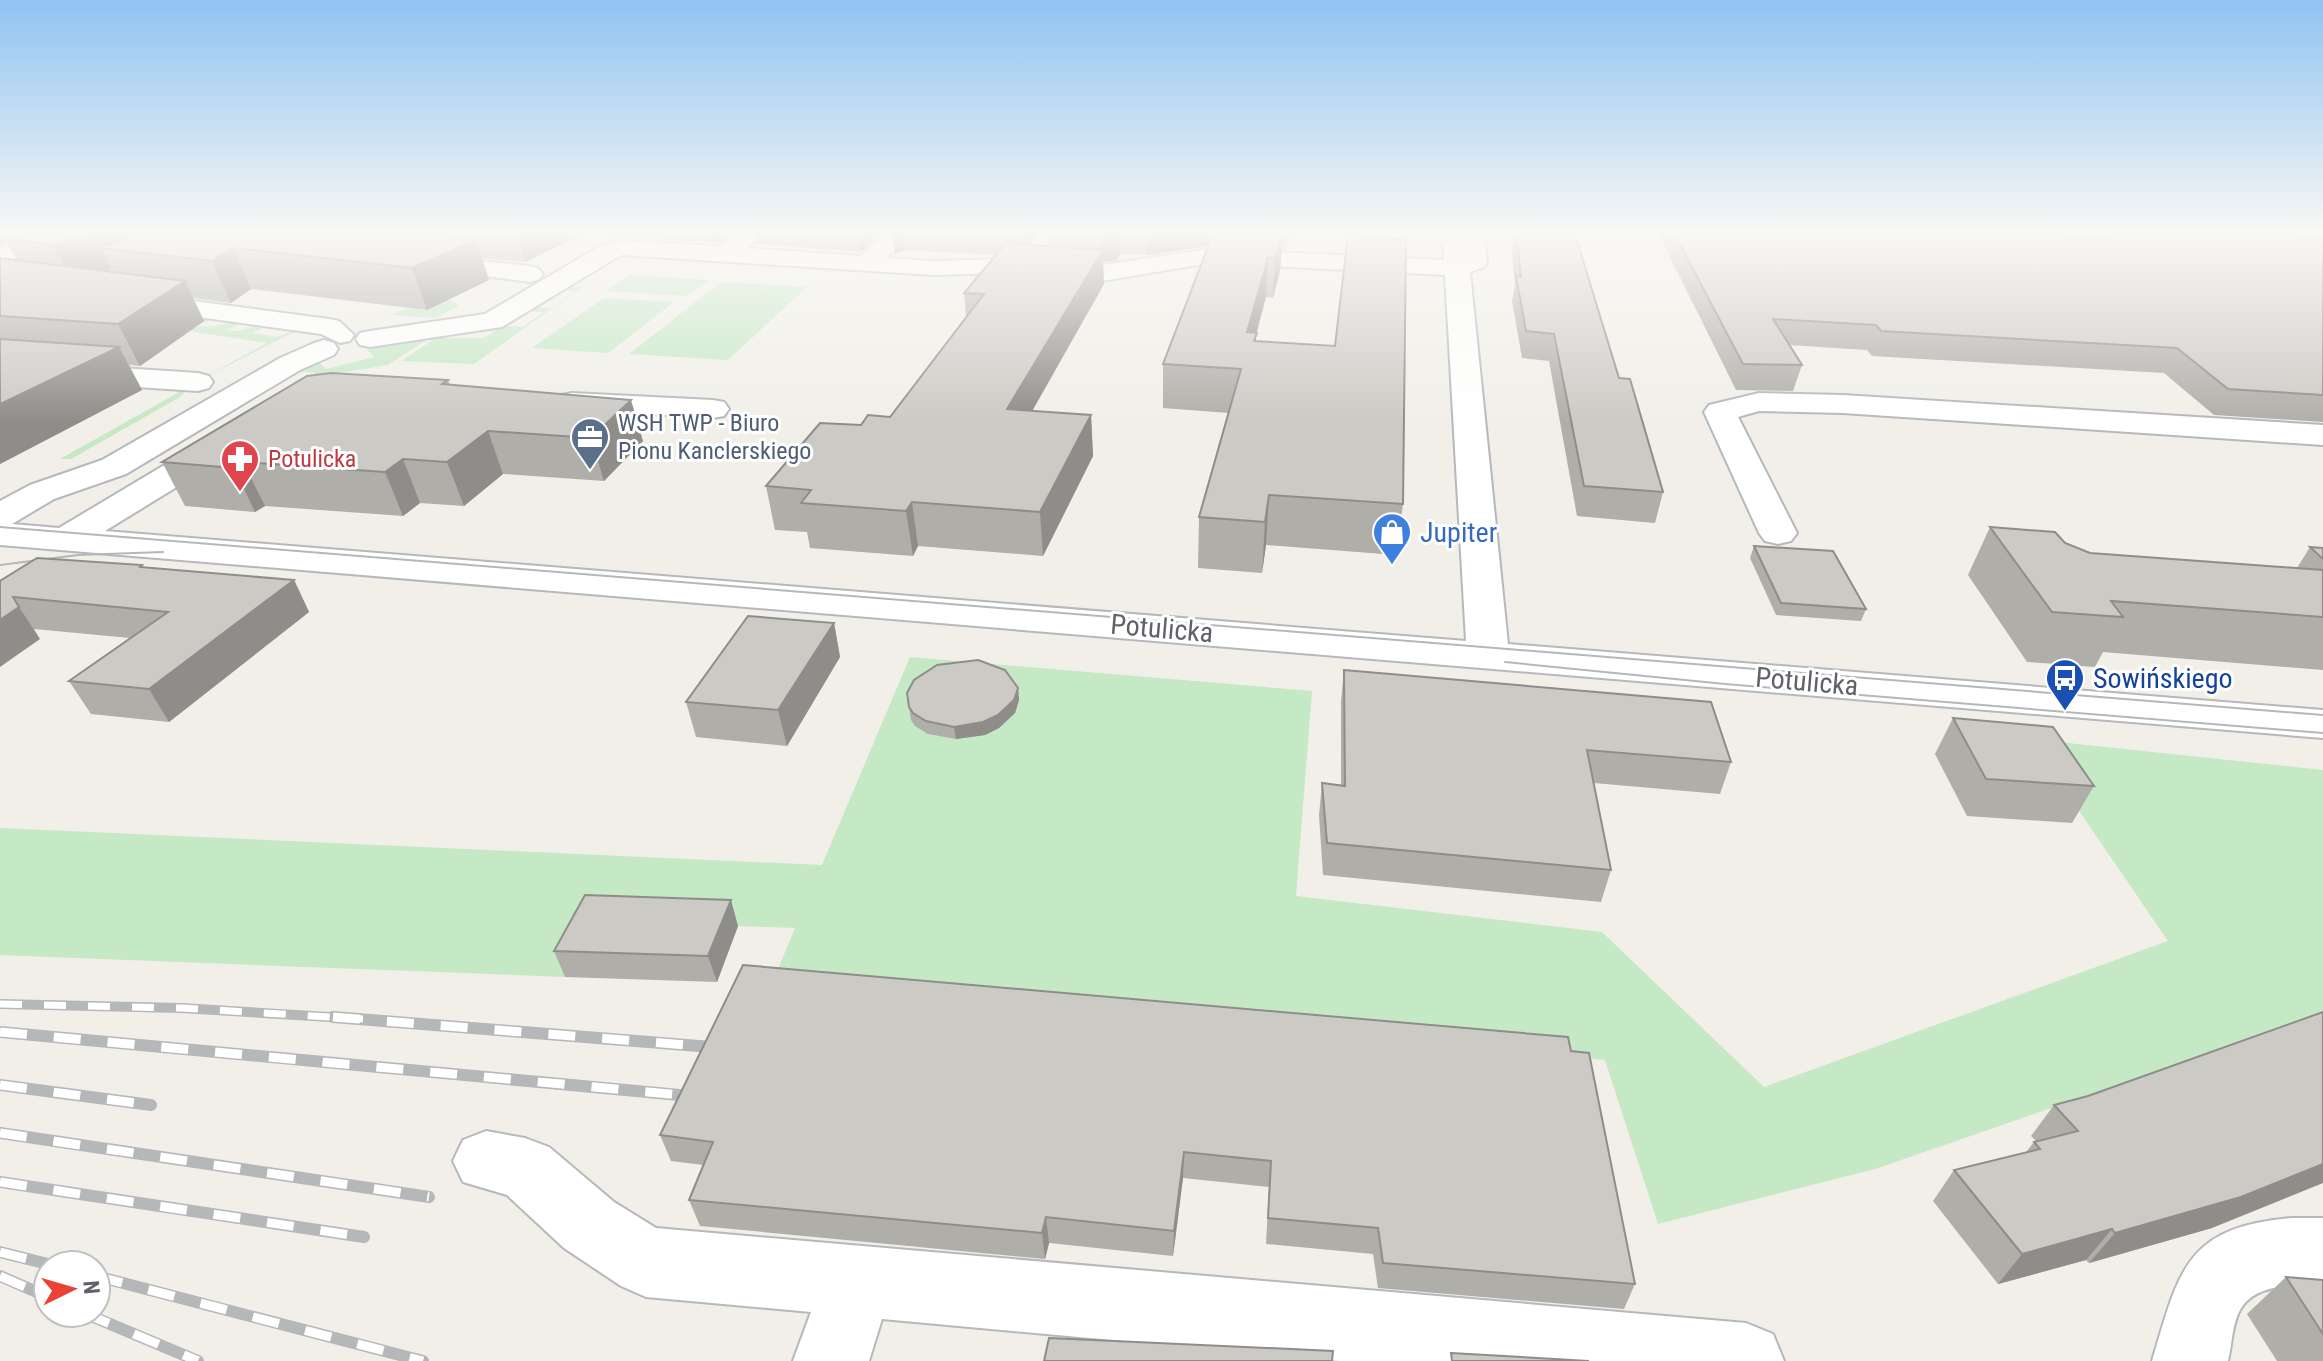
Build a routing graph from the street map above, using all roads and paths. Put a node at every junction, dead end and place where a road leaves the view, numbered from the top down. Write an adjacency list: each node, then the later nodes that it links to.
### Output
1 (492, 295): 5 (street)
2 (536, 295): 5 (street)
3 (1469, 295): 18 (street)
4 (119, 299): 6 (street)
5 (420, 333): 6 (street)
6 (332, 342): 14 (street)
7 (54, 348): 8 (street)
8 (9, 370): 9 (street)
9 (198, 382)
10 (539, 400): 11 (street)
11 (713, 409)
12 (248, 428): 17 (street)
13 (2323, 435): 16 (street)
14 (114, 467): 15 (street); 17 (street)
15 (0, 516)
16 (1778, 533)
17 (40, 540): 18 (street, Potulicka)
18 (1488, 654): 19 (street, Potulicka)
19 (2323, 724)
20 (486, 1161): 22 (street)
21 (2323, 1252): 26 (street)
22 (858, 1282): 23 (street); 24 (street)
23 (1389, 1345): 25 (street)
24 (831, 1361)
25 (1746, 1361)
26 (2190, 1361)

